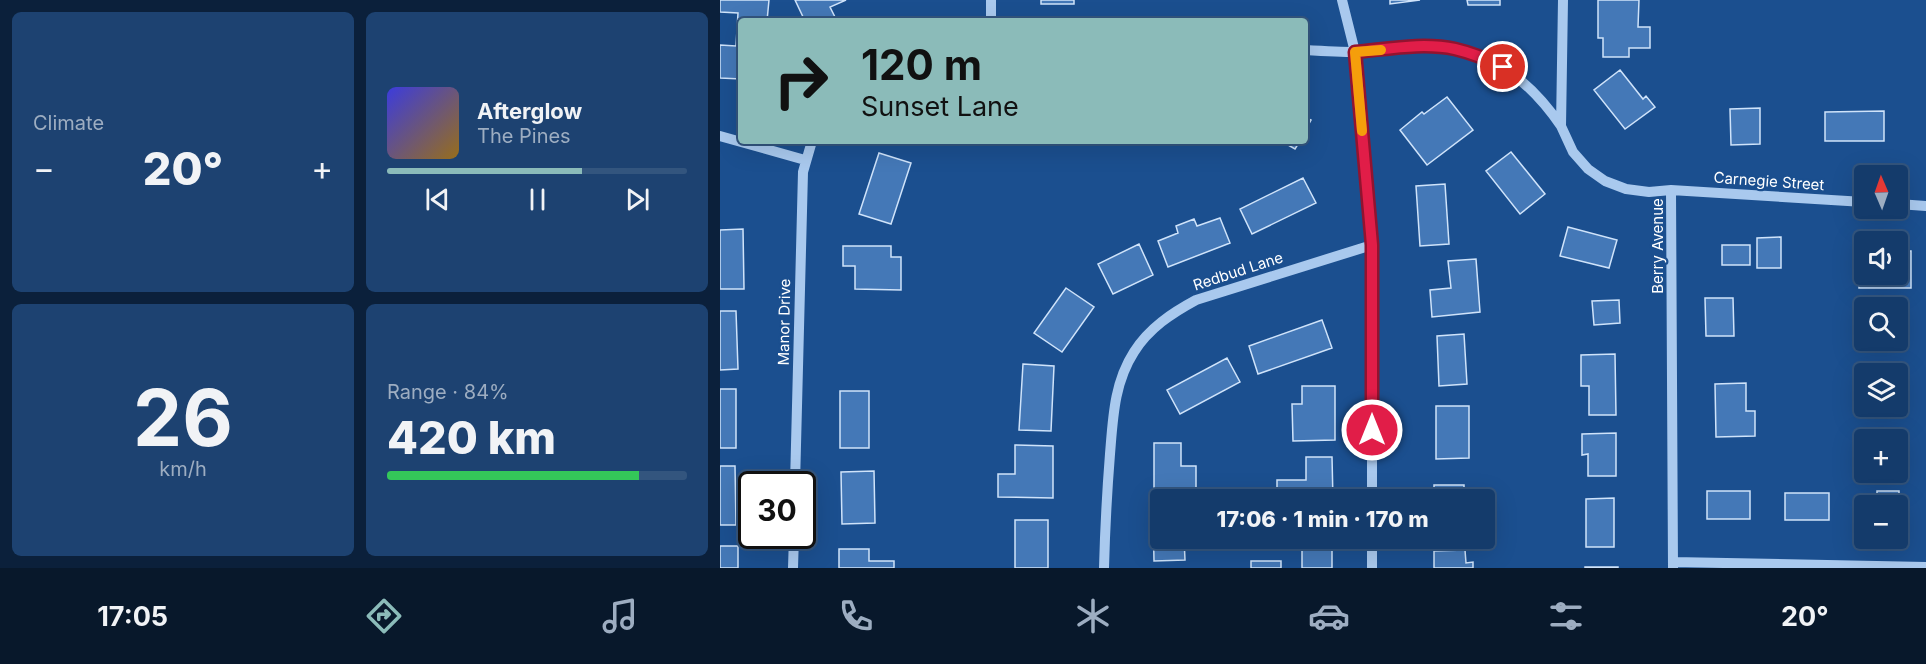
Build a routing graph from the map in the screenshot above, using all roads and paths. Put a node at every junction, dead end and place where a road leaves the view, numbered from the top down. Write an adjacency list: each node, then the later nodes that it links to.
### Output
1 (991, 0): 4 (street)
2 (1341, 0): 6 (street)
3 (1563, 0): 7 (street, Berry Avenue)
4 (991, 18)
5 (1308, 50): 6 (street)
6 (1355, 52): 7 (street); 17 (street)
7 (1561, 126): 13 (street, Berry Avenue)
8 (720, 136): 9 (street)
9 (738, 141)
10 (748, 144): 12 (street)
11 (811, 144): 12 (street, Manor Drive)
12 (805, 160): 18 (street, Manor Drive)
13 (1671, 190): 14 (street, Carnegie Street); 22 (street, Berry Avenue)
14 (1854, 201)
15 (1908, 205): 16 (street)
16 (1926, 206)
17 (1372, 245): 19 (street); 25 (street, Redbud Lane)
18 (795, 471)
19 (1372, 489)
20 (794, 549): 24 (street)
21 (1372, 549): 26 (street)
22 (1673, 565): 23 (street)
23 (1926, 567)
24 (793, 568)
25 (1104, 568)
26 (1372, 568)

